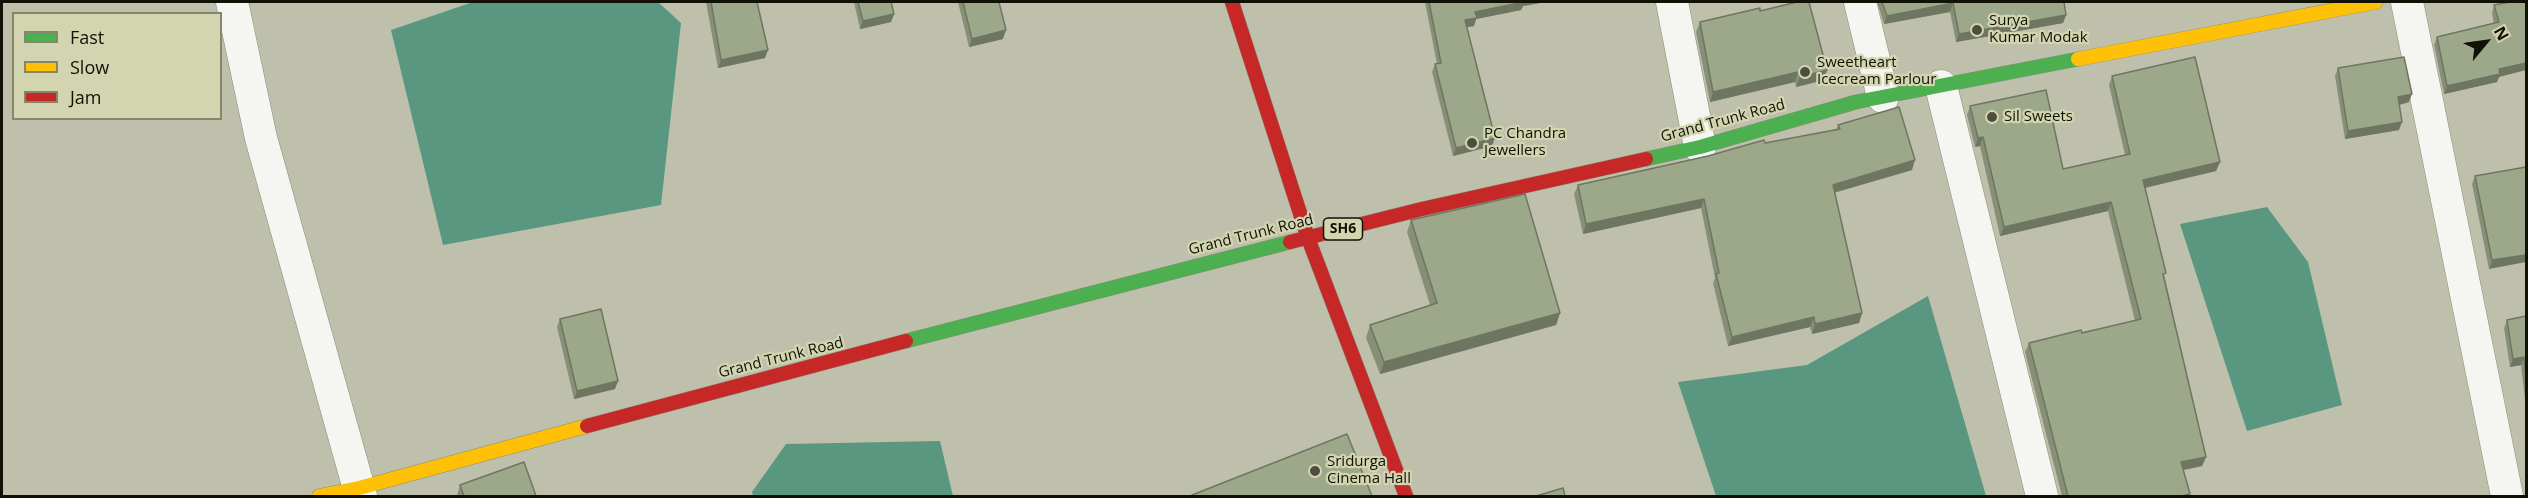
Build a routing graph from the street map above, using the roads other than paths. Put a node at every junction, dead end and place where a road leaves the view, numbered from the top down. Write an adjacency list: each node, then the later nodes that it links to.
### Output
1 (232, 2): 11 (street)
2 (1232, 2): 10 (main road)
3 (1672, 2): 9 (street)
4 (1860, 2): 8 (street)
5 (2376, 2): 7 (main road, Grand Trunk Road / SH6)
6 (2407, 2): 15 (street)
7 (1941, 86): 8 (main road, Grand Trunk Road / SH6); 14 (street)
8 (1883, 97): 9 (main road, Grand Trunk Road / SH6)
9 (1700, 147): 10 (main road, Grand Trunk Road / SH6)
10 (1308, 238): 11 (main road, Grand Trunk Road / SH6); 13 (main road)
11 (360, 492): 12 (main road, Grand Trunk Road / SH6)
12 (319, 496)
13 (1406, 496)
14 (2042, 496)
15 (2507, 496)

